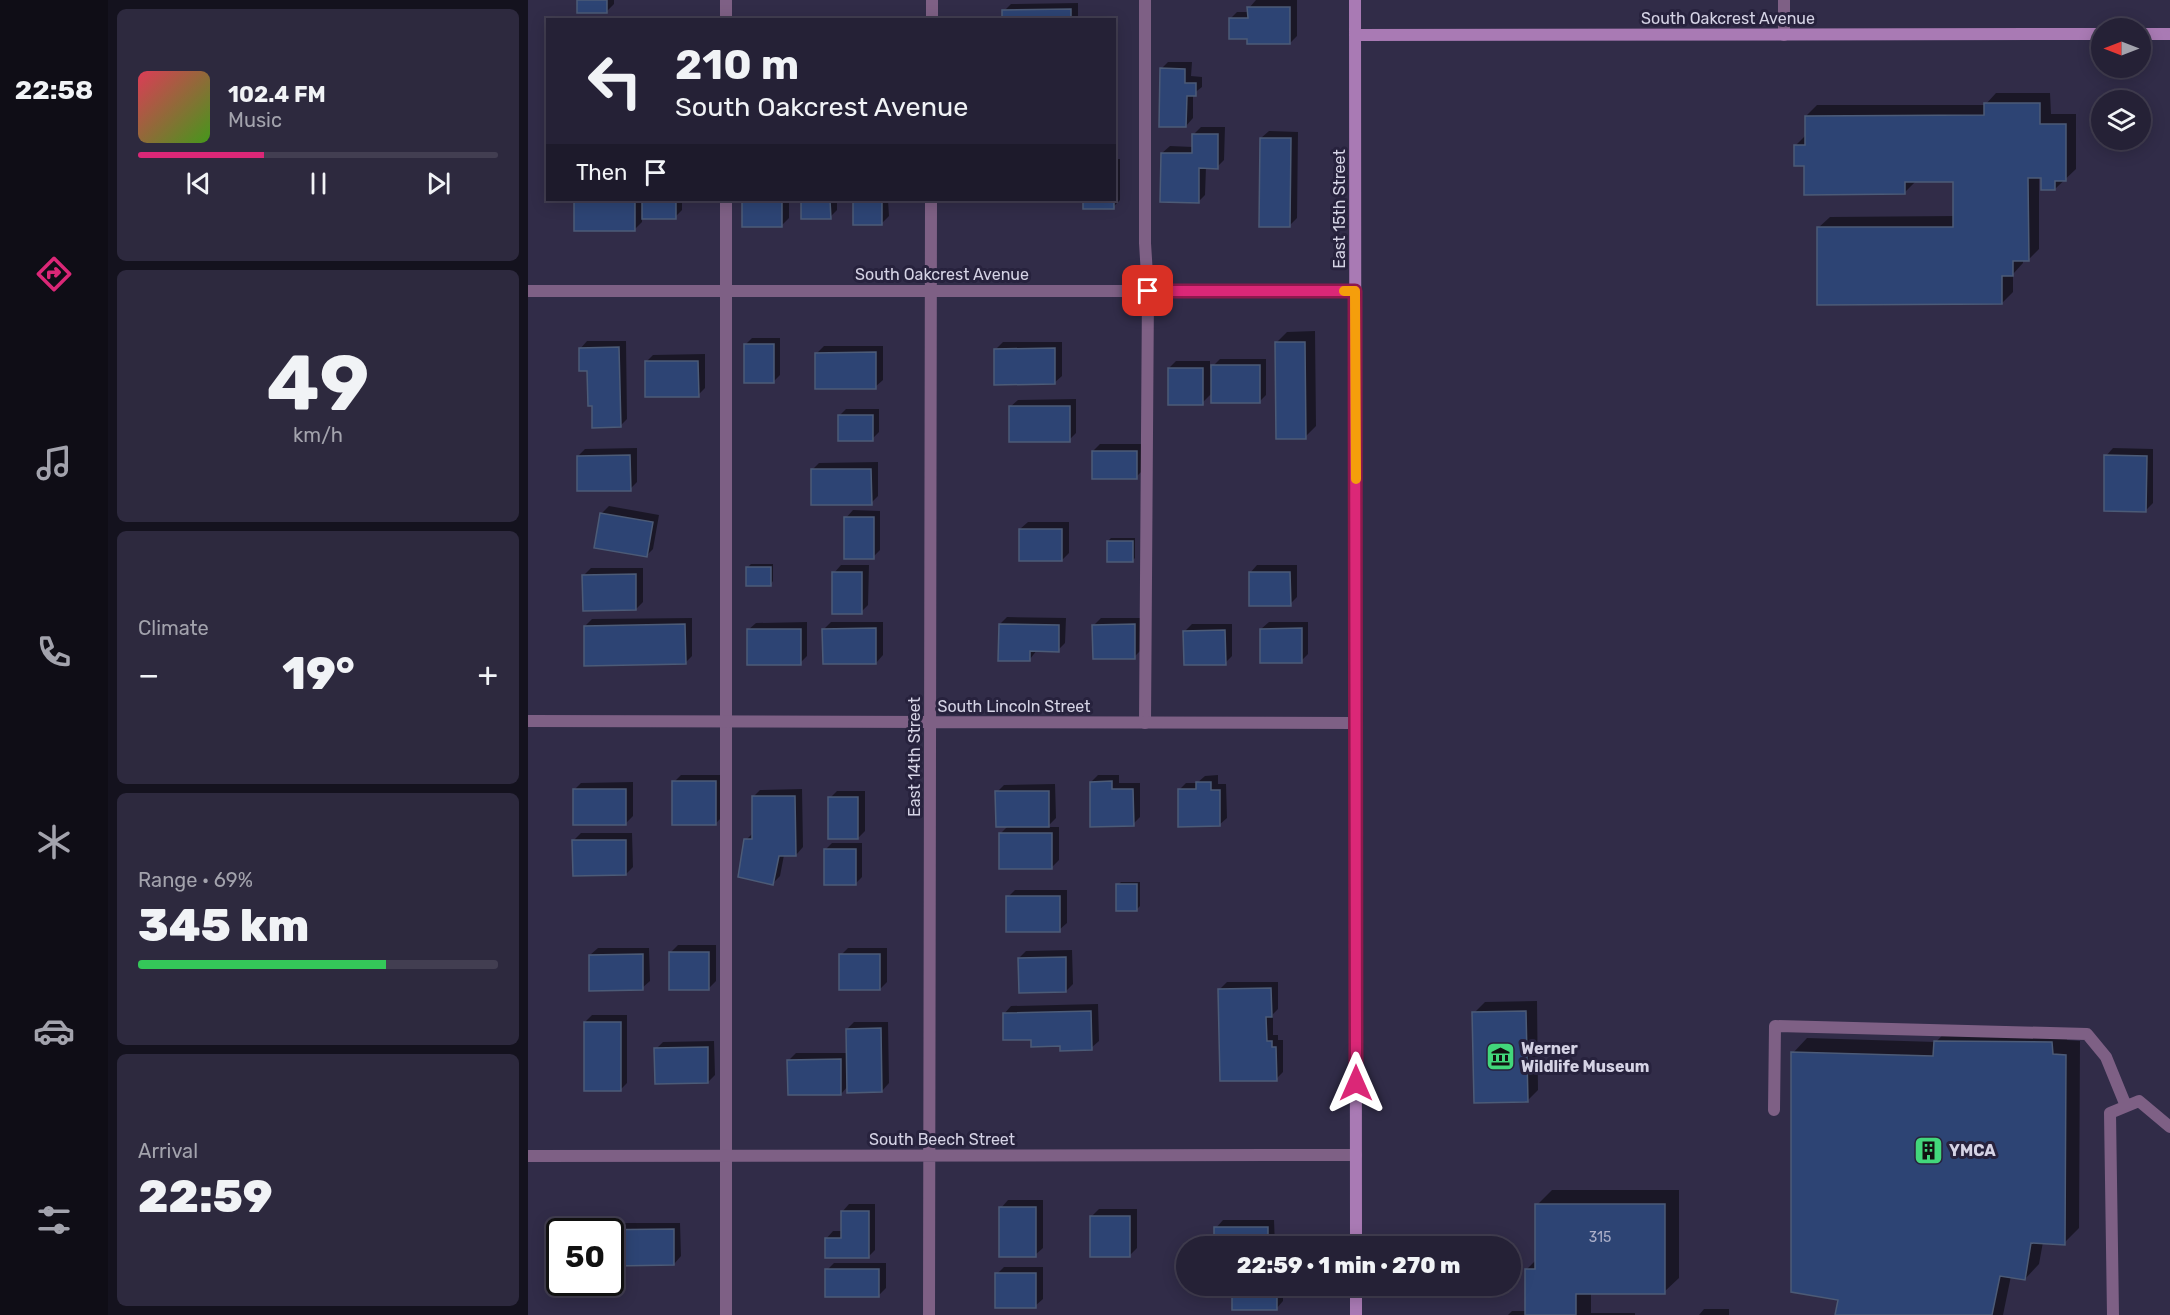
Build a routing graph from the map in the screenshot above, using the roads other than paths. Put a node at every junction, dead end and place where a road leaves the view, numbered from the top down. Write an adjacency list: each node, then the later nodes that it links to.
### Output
1 (726, 0): 6 (street)
2 (932, 0): 7 (street)
3 (1146, 0): 18 (street)
4 (1355, 0): 12 (main road, East 15th Street)
5 (1784, 0): 8 (street)
6 (726, 18)
7 (932, 18)
8 (1784, 34): 9 (main road, South Oakcrest Avenue); 12 (main road, South Oakcrest Avenue)
9 (2091, 34)
10 (2151, 34): 11 (main road)
11 (2170, 34)
12 (1355, 35): 19 (main road, East 15th Street)
13 (726, 201): 16 (street)
14 (932, 201): 17 (street, East 14th Street)
15 (528, 291): 16 (street, South Oakcrest Avenue)
16 (726, 291): 17 (street, South Oakcrest Avenue); 21 (street)
17 (931, 291): 18 (street, South Oakcrest Avenue); 22 (street, East 14th Street)
18 (1148, 291): 19 (street, South Oakcrest Avenue); 23 (street)
19 (1355, 291): 24 (main road, East 15th Street)
20 (528, 721): 21 (street, South Lincoln Street)
21 (726, 721): 22 (street, South Lincoln Street); 31 (street)
22 (930, 722): 23 (street, South Lincoln Street); 28 (street, East 14th Street)
23 (1145, 723): 24 (street, South Lincoln Street)
24 (1356, 723): 29 (main road, East 15th Street)
25 (2127, 1106): 26 (street); 27 (street); 37 (street)
26 (1774, 1110)
27 (2170, 1127)
28 (930, 1155): 29 (street, South Beech Street); 31 (street, South Beech Street); 35 (street, East 14th Street)
29 (1356, 1155): 32 (main road, East 15th Street)
30 (528, 1156): 31 (street, South Beech Street)
31 (726, 1156): 34 (street)
32 (1356, 1236)
33 (1356, 1296): 36 (main road)
34 (726, 1315)
35 (929, 1315)
36 (1356, 1315)
37 (2112, 1315)

